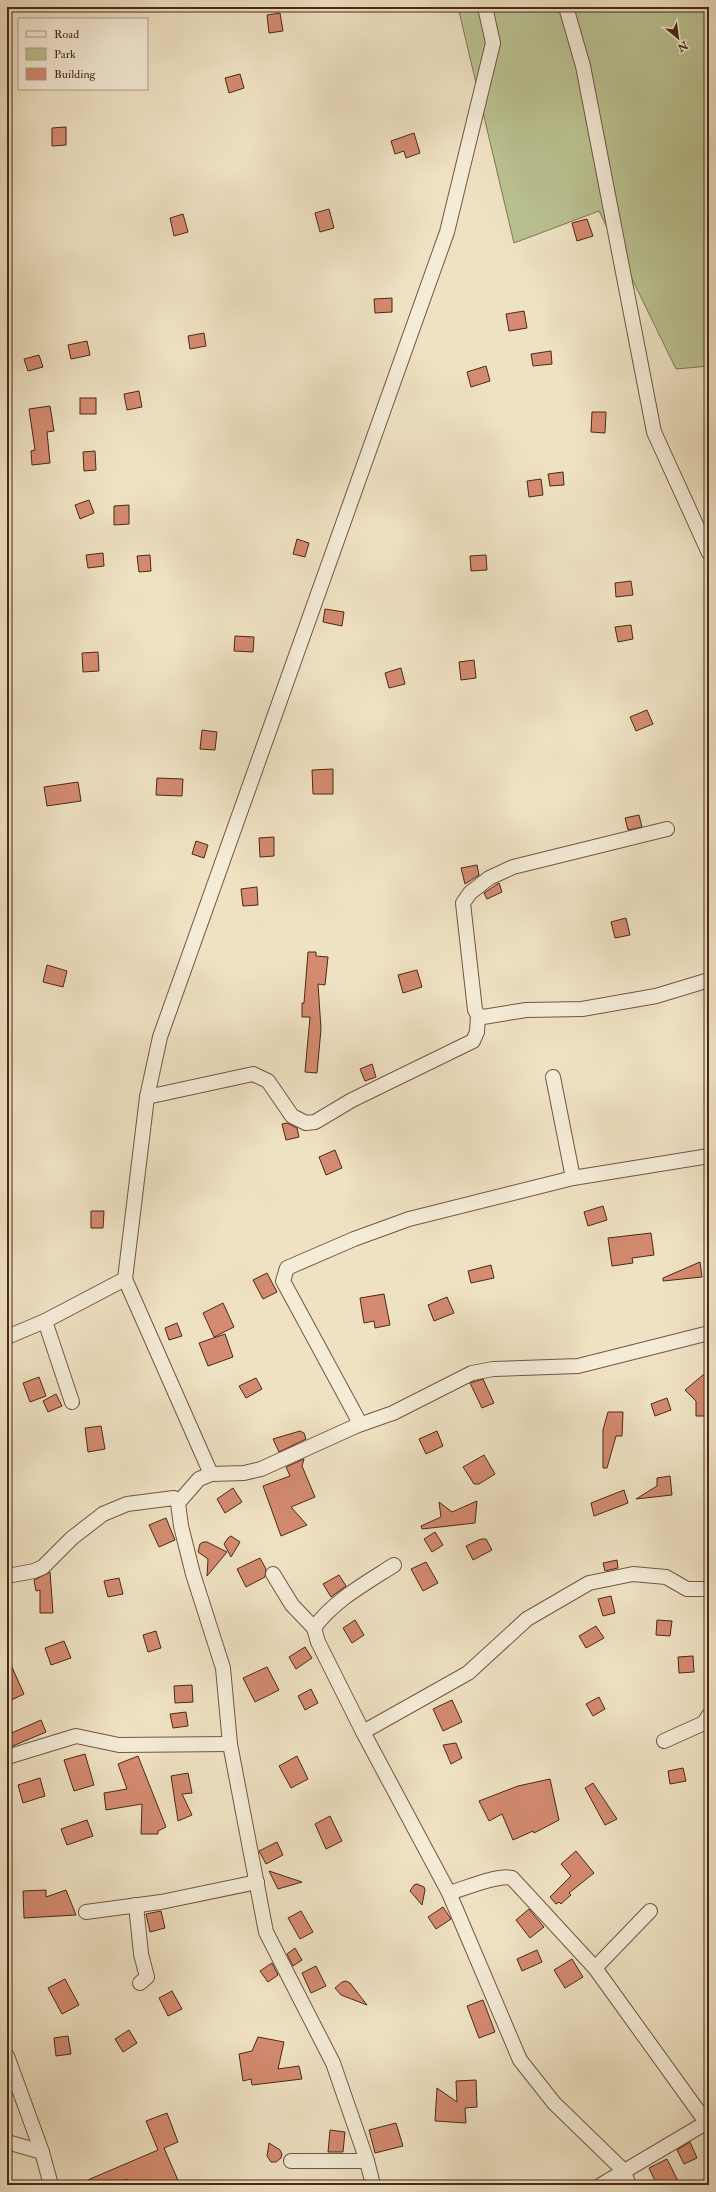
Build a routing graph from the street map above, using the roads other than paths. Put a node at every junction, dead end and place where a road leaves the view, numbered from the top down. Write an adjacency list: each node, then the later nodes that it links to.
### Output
1 (485, 7): 8 (street)
2 (566, 7): 3 (street)
3 (709, 553)
4 (668, 829): 6 (street)
5 (709, 980): 6 (street)
6 (478, 1015): 8 (street)
7 (553, 1077): 10 (street)
8 (147, 1097): 11 (street)
9 (709, 1156): 10 (street)
10 (573, 1178): 16 (street)
11 (125, 1279): 12 (street); 17 (street)
12 (45, 1321): 14 (street); 15 (street)
13 (709, 1333): 16 (street)
14 (7, 1337)
15 (72, 1402)
16 (356, 1426): 17 (street)
17 (211, 1474): 18 (street)
18 (178, 1503): 21 (street); 27 (street)
19 (394, 1565): 23 (street)
20 (273, 1574): 23 (street)
21 (7, 1576)
22 (709, 1589): 25 (street)
23 (314, 1628): 25 (street)
24 (709, 1715): 26 (street)
25 (363, 1732): 30 (street)
26 (664, 1741)
27 (230, 1744): 28 (street); 29 (street)
28 (7, 1757)
29 (257, 1882): 31 (street); 41 (street)
30 (450, 1893): 34 (street); 42 (street)
31 (136, 1905): 33 (street); 35 (street)
32 (650, 1911): 34 (street)
33 (86, 1912)
34 (595, 1968): 37 (street)
35 (140, 1983)
36 (7, 2056): 39 (street)
37 (708, 2122): 42 (street)
38 (7, 2142): 39 (street)
39 (42, 2152): 43 (street)
40 (291, 2161): 41 (street)
41 (367, 2161): 44 (street)
42 (623, 2170): 45 (street); 46 (street)
43 (51, 2185)
44 (373, 2185)
45 (601, 2185)
46 (629, 2185)

